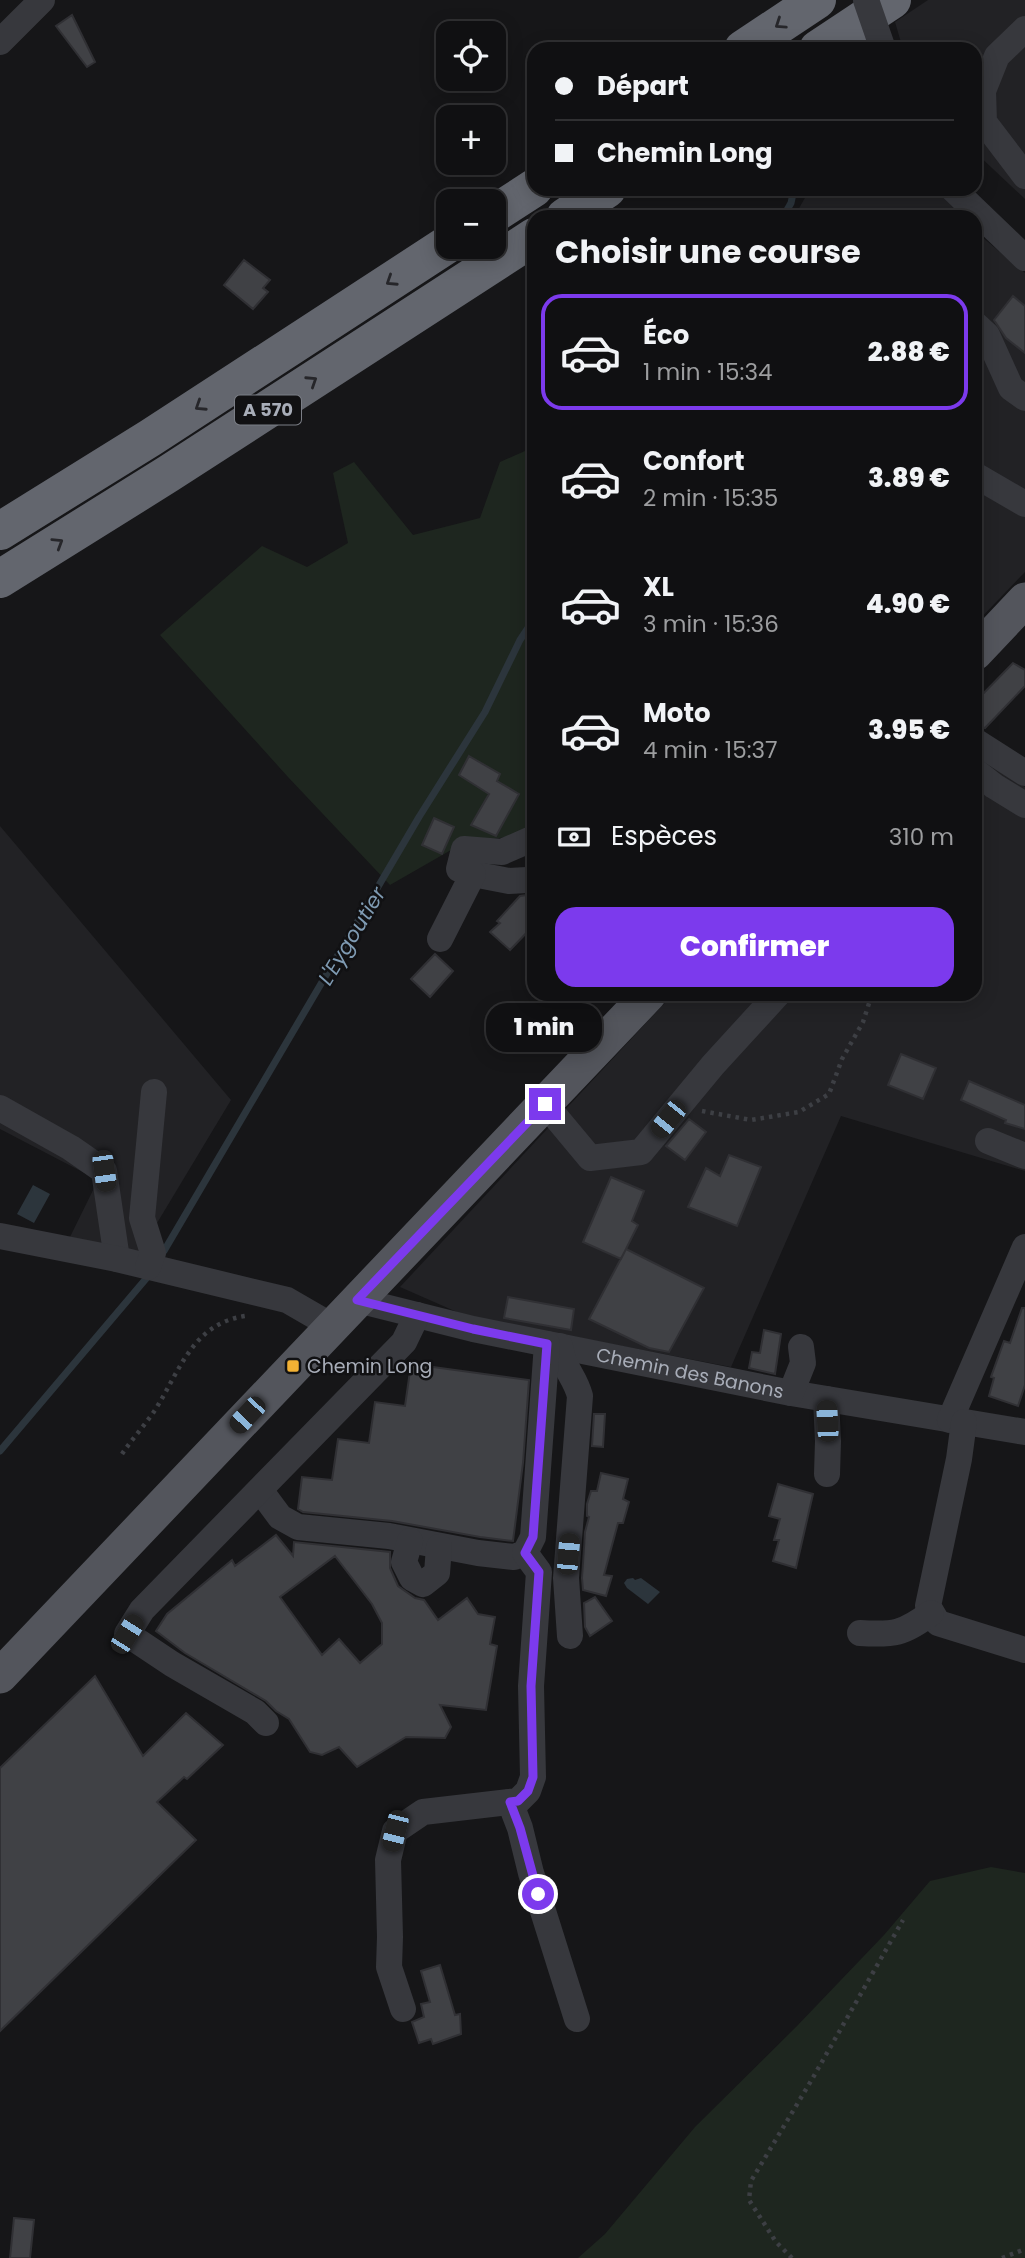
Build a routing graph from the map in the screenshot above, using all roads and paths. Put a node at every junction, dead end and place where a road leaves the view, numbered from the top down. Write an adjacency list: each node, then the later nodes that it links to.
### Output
1 (42, 0): 6 (street)
2 (817, 0): 7 (highway, one-way to 7)
3 (866, 0): 9 (street, bridge)
4 (892, 0): 8 (highway)
5 (1025, 29): 10 (street)
6 (0, 42)
7 (754, 42)
8 (829, 42)
9 (881, 42)
10 (1025, 176)
11 (527, 193): 14 (highway)
12 (596, 196): 15 (highway)
13 (960, 196): 16 (street)
14 (506, 207)
15 (576, 210)
16 (975, 210)
17 (982, 217): 20 (street)
18 (527, 242): 26 (highway, A 570, one-way to 18)
19 (436, 252): 25 (highway, A 570, one-way to 25)
20 (1025, 258)
21 (982, 330): 22 (street)
22 (1025, 398)
23 (982, 479): 24 (street)
24 (1025, 504)
25 (0, 531)
26 (0, 579)
27 (1025, 600): 28 (main road)
28 (982, 646)
29 (982, 745): 30 (street)
30 (1025, 773)
31 (982, 777): 32 (street)
32 (1025, 805)
33 (527, 841): 34 (street)
34 (473, 874): 35 (street); 36 (street)
35 (527, 880)
36 (440, 939)
37 (642, 1001): 41 (main road)
38 (772, 1001): 43 (street)
39 (870, 1001): 43 (path)
40 (153, 1092): 49 (street)
41 (545, 1104): 43 (street); 51 (main road)
42 (0, 1108): 48 (street)
43 (668, 1119)
44 (988, 1141): 45 (street)
45 (1025, 1156)
46 (0, 1236): 48 (street)
47 (1025, 1247): 58 (street)
48 (117, 1259): 49 (street)
49 (148, 1267): 50 (street)
50 (273, 1297): 53 (street); 60 (path)
51 (357, 1300): 52 (street, Chemin des Banons); 53 (main road)
52 (417, 1315): 54 (street, Chemin des Banons); 62 (street)
53 (332, 1326): 70 (main road)
54 (554, 1345): 56 (street, Chemin des Banons); 65 (street); 68 (street)
55 (801, 1347): 56 (street)
56 (791, 1393): 57 (street, Chemin des Banons)
57 (826, 1399): 58 (street, Chemin des Banons); 61 (street)
58 (957, 1421): 59 (street, Chemin des Banons); 66 (street)
59 (1025, 1433)
60 (121, 1454)
61 (827, 1474)
62 (260, 1490): 63 (street); 71 (street)
63 (410, 1541): 64 (street); 64 (street)
64 (439, 1547): 65 (street)
65 (525, 1553): 72 (street)
66 (931, 1614): 67 (street); 69 (street)
67 (860, 1633)
68 (570, 1636)
69 (1025, 1650)
70 (0, 1676)
71 (266, 1723)
72 (510, 1802): 74 (street); 75 (street)
73 (903, 1920): 77 (path)
74 (402, 2009)
75 (577, 2019)
76 (1025, 2249): 78 (path)
77 (792, 2258)
78 (1002, 2258)

